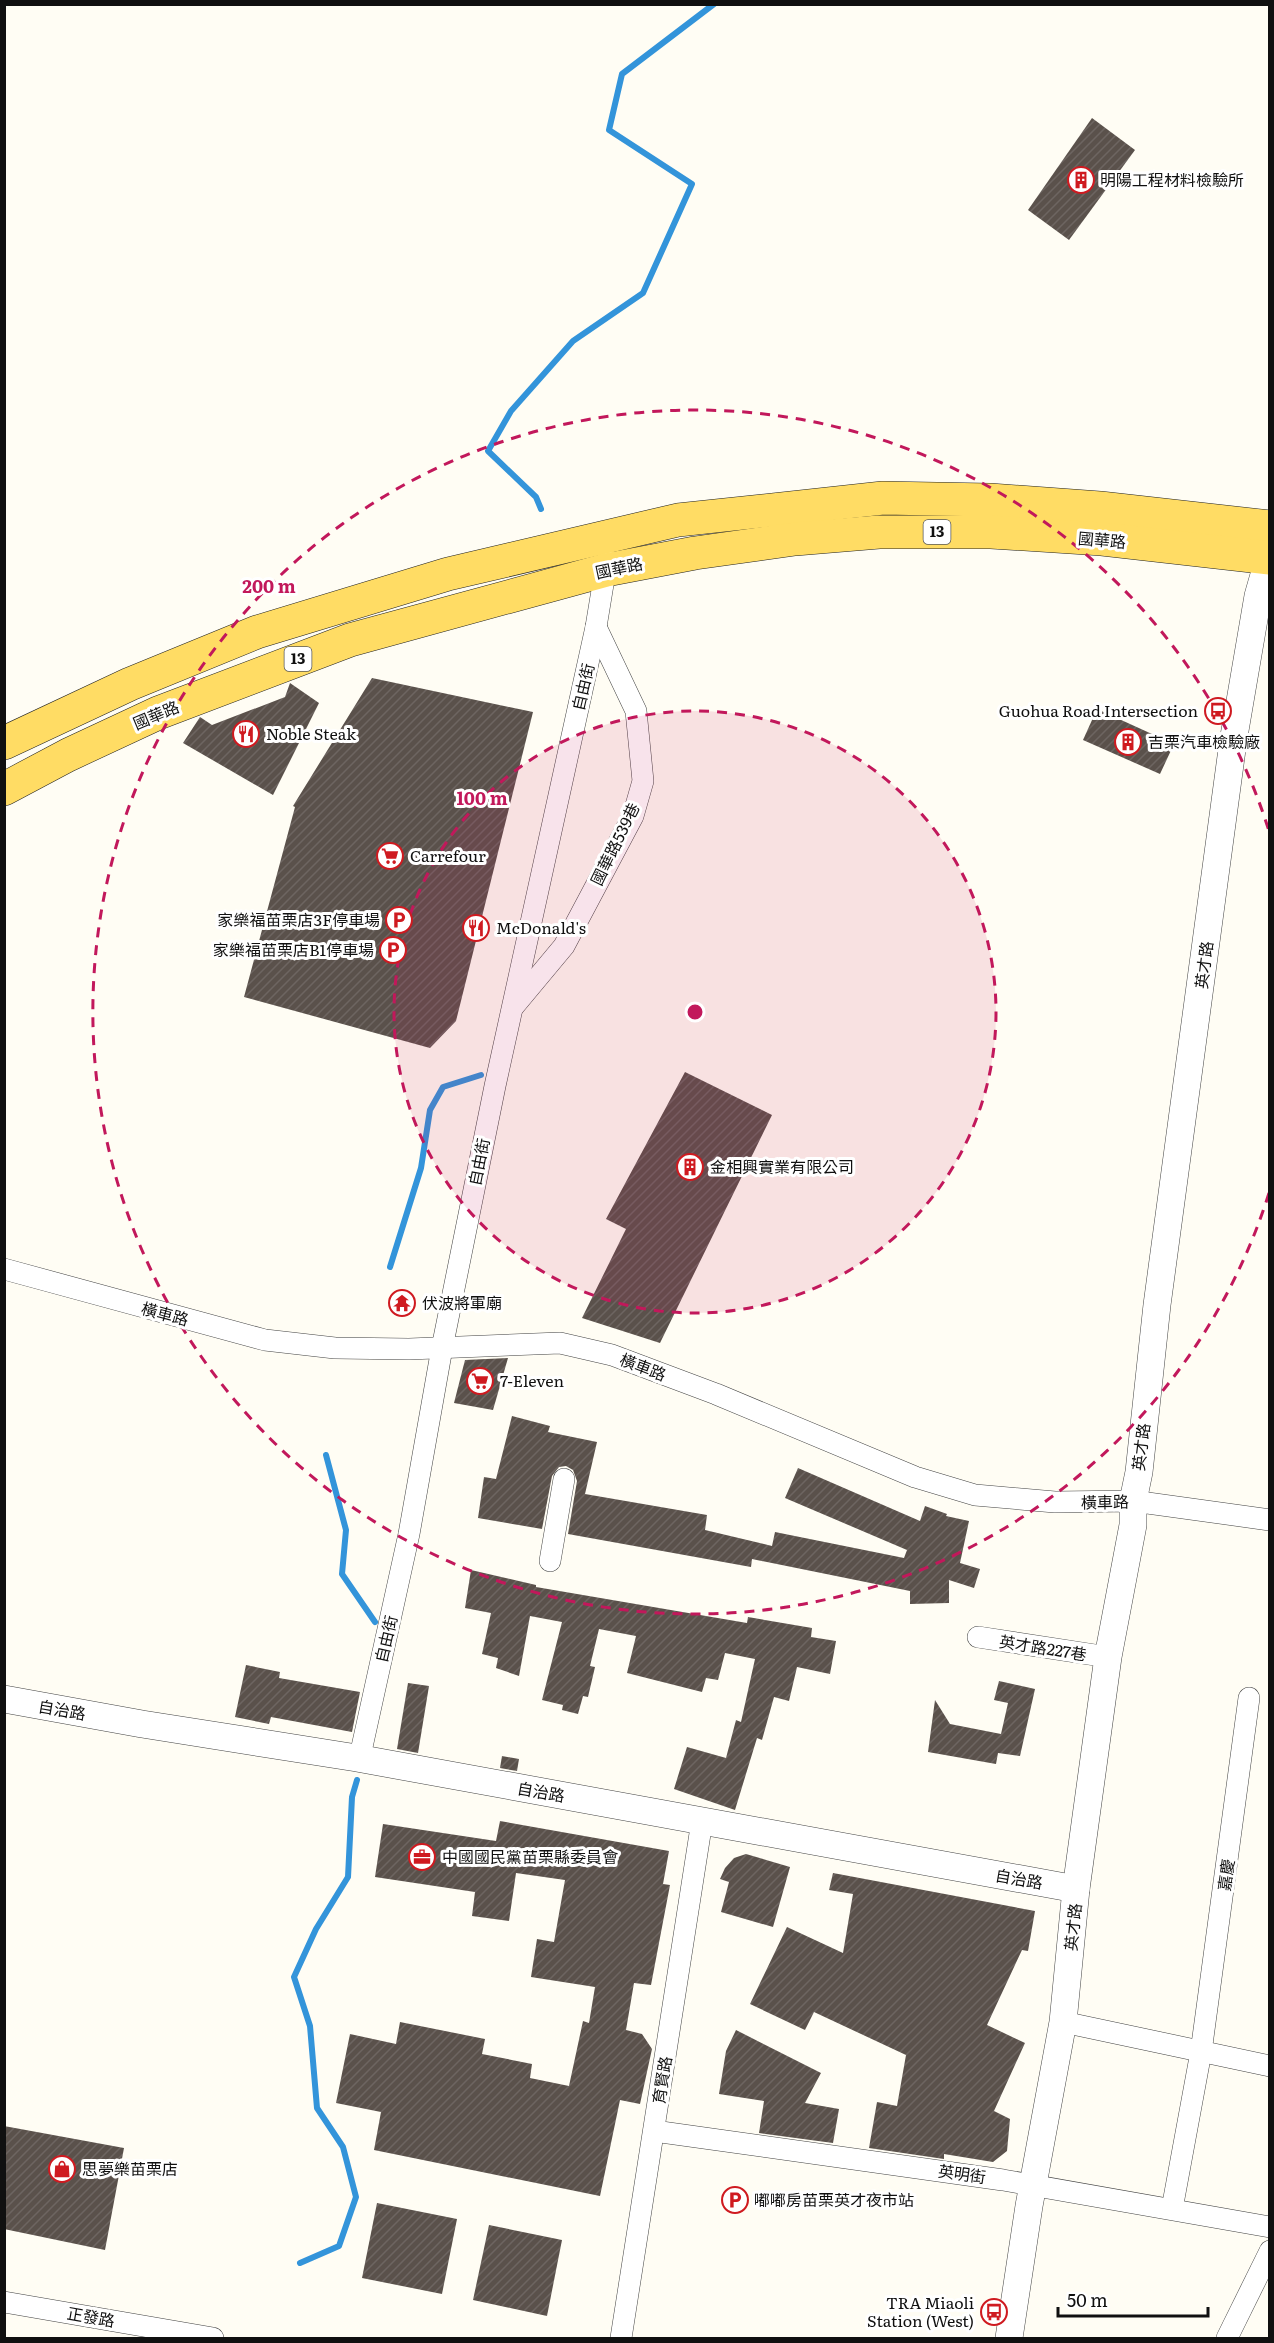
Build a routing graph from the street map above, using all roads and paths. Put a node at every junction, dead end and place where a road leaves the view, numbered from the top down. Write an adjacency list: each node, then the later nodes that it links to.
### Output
1 (610, 535): 2 (main road, 國華路 / 13); 3 (street, 自由街); 5 (main road, 國華路 / 13)
2 (1269, 549): 3 (main road, 國華路 / 13); 11 (street, 英才路)
3 (606, 570): 4 (street, 自由街); 6 (main road, 國華路 / 13)
4 (596, 627): 7 (street, 自由街); 7 (street, 國華路539巷)
5 (4, 743)
6 (4, 789)
7 (511, 1010): 9 (street, 自由街)
8 (4, 1269): 9 (street, 橫車路)
9 (442, 1348): 11 (street, 橫車路); 18 (street, 自由街)
10 (564, 1479): 13 (street)
11 (1133, 1501): 12 (street, 橫車路); 15 (street, 英才路)
12 (1269, 1520)
13 (550, 1561)
14 (978, 1637): 15 (street, 英才路227巷)
15 (1108, 1657): 20 (street, 英才路)
16 (1249, 1698): 22 (street, 嘉慶)
17 (4, 1699): 18 (street, 自治路)
18 (359, 1757): 19 (street, 自治路)
19 (702, 1821): 20 (street, 自治路); 24 (street, 育賢路)
20 (1076, 1889): 21 (street, 英才路)
21 (1063, 2022): 22 (street); 25 (street, 英才路)
22 (1201, 2052): 23 (street); 26 (street, 嘉慶)
23 (1269, 2066)
24 (654, 2131): 25 (street, 英明街); 31 (street, 育賢路)
25 (1032, 2186): 26 (street, 英明街); 32 (street, 英才路)
26 (1172, 2209): 27 (street, 英明街)
27 (1269, 2227)
28 (1269, 2251): 33 (street)
29 (4, 2302): 30 (street, 正發路)
30 (213, 2338)
31 (621, 2338)
32 (1009, 2338)
33 (1227, 2338)

